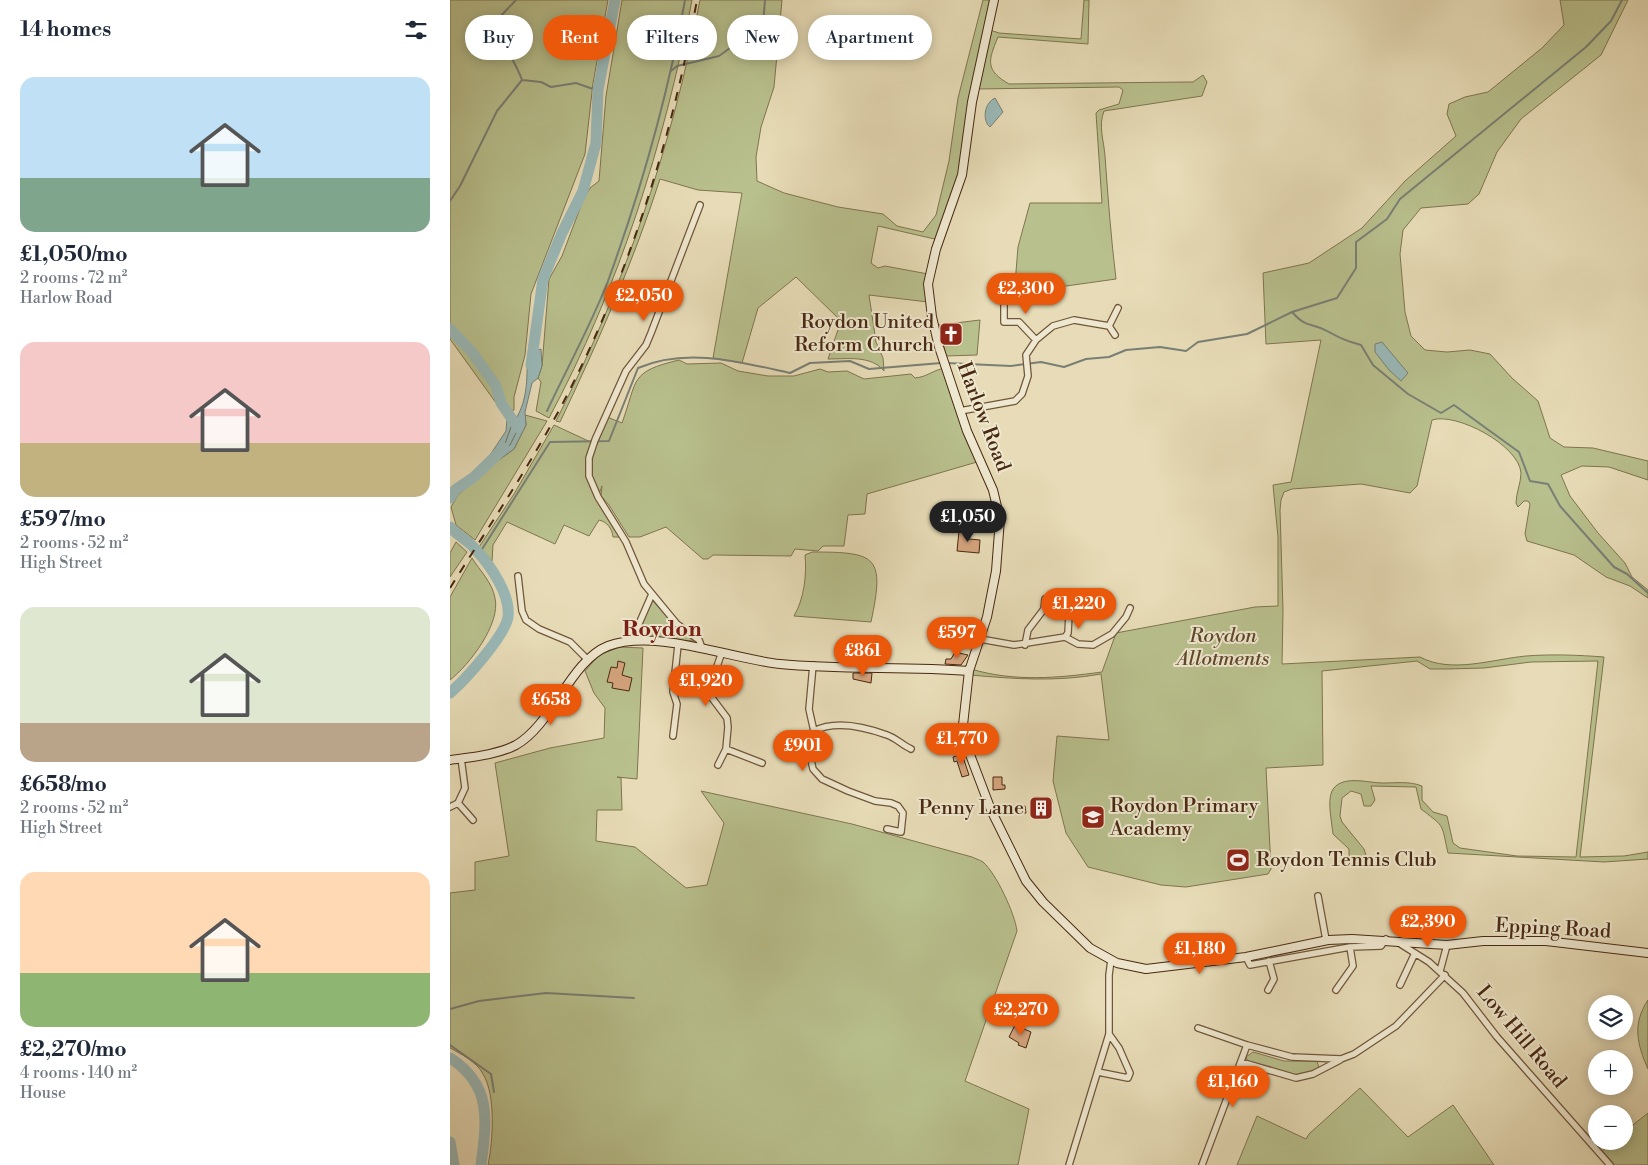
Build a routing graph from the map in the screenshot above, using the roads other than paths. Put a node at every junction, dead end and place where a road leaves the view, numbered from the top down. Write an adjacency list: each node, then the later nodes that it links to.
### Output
1 (994, 0): 8 (main road, Harlow Road)
2 (700, 205): 10 (street)
3 (1004, 301): 7 (street)
4 (1118, 308): 5 (street)
5 (1109, 326): 6 (street); 7 (street)
6 (1115, 336)
7 (1036, 340): 8 (street)
8 (960, 411): 15 (main road, Harlow Road)
9 (518, 576): 21 (street)
10 (652, 594): 16 (street); 19 (street)
11 (1045, 599): 18 (street)
12 (1130, 608): 14 (street)
13 (1070, 614): 14 (street)
14 (1065, 638): 18 (street)
15 (980, 639): 18 (street); 23 (main road, Harlow Road)
16 (630, 642): 17 (main road); 21 (main road)
17 (678, 645): 19 (main road); 25 (street)
18 (1025, 645)
19 (702, 648): 20 (main road)
20 (722, 652): 22 (main road); 26 (street)
21 (588, 660): 28 (main road)
22 (813, 665): 23 (main road); 24 (street)
23 (969, 672): 45 (main road, Epping Road)
24 (814, 731): 27 (street); 35 (street)
25 (673, 736)
26 (726, 749): 30 (street); 31 (street)
27 (911, 749)
28 (461, 758): 29 (main road); 32 (street)
29 (450, 760)
30 (762, 764)
31 (718, 765)
32 (458, 803): 33 (street); 34 (street)
33 (450, 807)
34 (473, 820)
35 (887, 830)
36 (1318, 896): 38 (street)
37 (1386, 939): 38 (main road, Epping Road); 39 (main road, Epping Road); 41 (street)
38 (1326, 940): 44 (main road, Epping Road)
39 (1397, 942): 40 (main road, Epping Road); 42 (street, Low Hill Road)
40 (1447, 945): 43 (main road, Epping Road); 47 (street)
41 (1350, 947): 46 (street); 51 (street)
42 (1416, 952): 47 (street, Low Hill Road); 49 (street)
43 (1648, 953)
44 (1246, 957): 45 (main road, Epping Road); 46 (street)
45 (1111, 960): 53 (street)
46 (1269, 961): 50 (street)
47 (1440, 971): 48 (street, Low Hill Road)
48 (1445, 975): 56 (street); 62 (street, Low Hill Road)
49 (1400, 984)
50 (1268, 990)
51 (1336, 990)
52 (1198, 1028): 54 (street)
53 (1108, 1034): 59 (street); 59 (street)
54 (1247, 1045): 55 (street); 57 (street)
55 (1318, 1056): 56 (street); 58 (street)
56 (1341, 1059): 58 (street)
57 (1241, 1062): 58 (street); 61 (street)
58 (1321, 1070)
59 (1098, 1072): 60 (street)
60 (1068, 1165)
61 (1202, 1165)
62 (1610, 1165)

